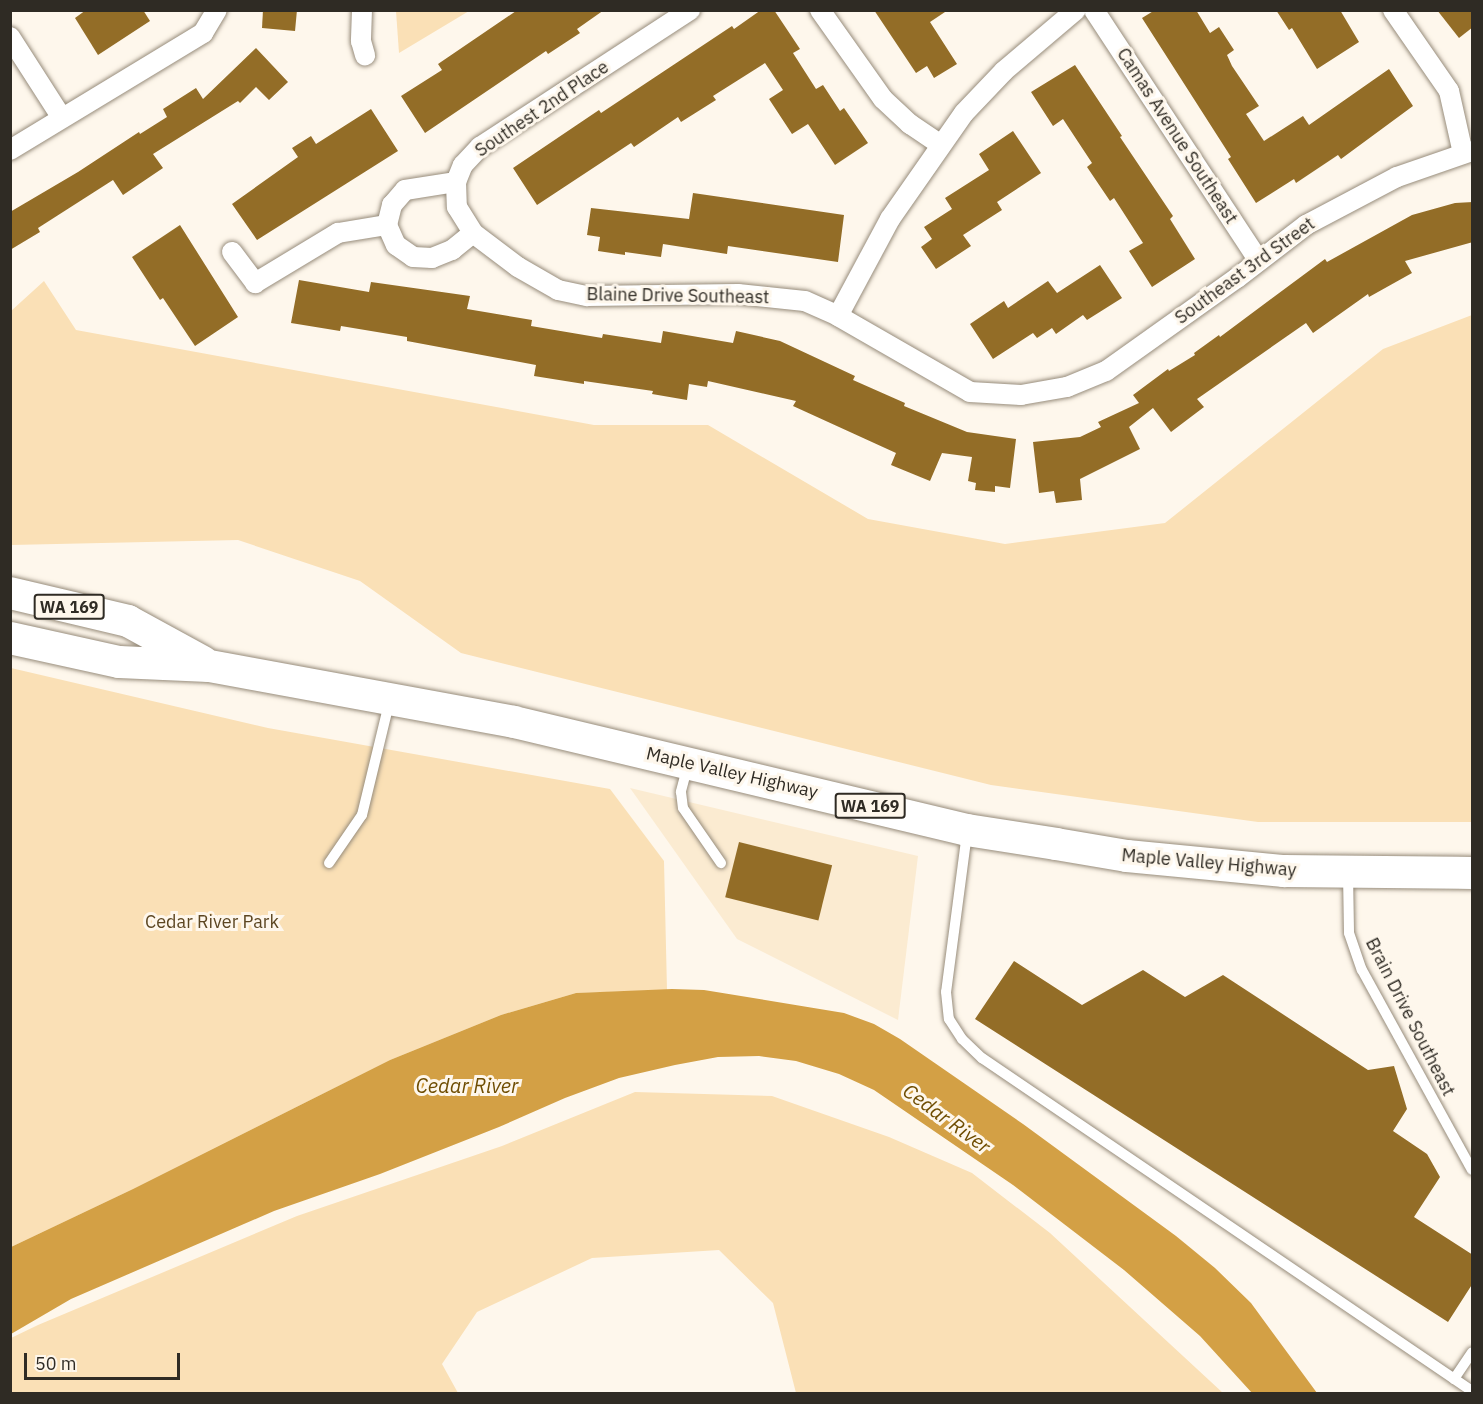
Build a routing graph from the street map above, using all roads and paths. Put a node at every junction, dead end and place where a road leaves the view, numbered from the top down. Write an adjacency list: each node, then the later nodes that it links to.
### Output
1 (217, 10): 10 (street)
2 (362, 10): 9 (street)
3 (690, 10): 14 (street, Southest 2nd Place)
4 (820, 10): 11 (street)
5 (1076, 10): 11 (street)
6 (1094, 10): 18 (street, Camas Avenue Southeast)
7 (1393, 10): 13 (street)
8 (10, 37): 10 (street)
9 (365, 55)
10 (62, 118): 12 (street)
11 (941, 145): 19 (street)
12 (10, 150)
13 (1468, 152): 18 (street, Southeast 3rd Street)
14 (456, 182): 15 (street); 16 (street, Blaine Drive Southeast)
15 (387, 225): 16 (street); 17 (street)
16 (473, 233): 19 (street, Blaine Drive Southeast)
17 (232, 252)
18 (1259, 261): 20 (street, Southeast 3rd Street)
19 (838, 316): 20 (street, Blaine Drive Southeast)
20 (1021, 395)
21 (10, 593): 23 (main road, Maple Valley Highway / WA 169)
22 (10, 638): 23 (main road, Maple Valley Highway / WA 169)
23 (209, 666): 24 (main road, Maple Valley Highway / WA 169)
24 (390, 699): 25 (main road, Maple Valley Highway / WA 169); 27 (lane)
25 (689, 762): 26 (main road, Maple Valley Highway / WA 169); 28 (lane)
26 (967, 830): 29 (main road, Maple Valley Highway / WA 169); 33 (lane)
27 (329, 863)
28 (722, 863)
29 (1348, 873): 30 (main road, Maple Valley Highway / WA 169); 31 (lane, Brain Drive Southeast)
30 (1473, 873)
31 (1473, 1170)
32 (1473, 1352): 33 (lane)
33 (1454, 1379): 34 (lane)
34 (1473, 1391)

